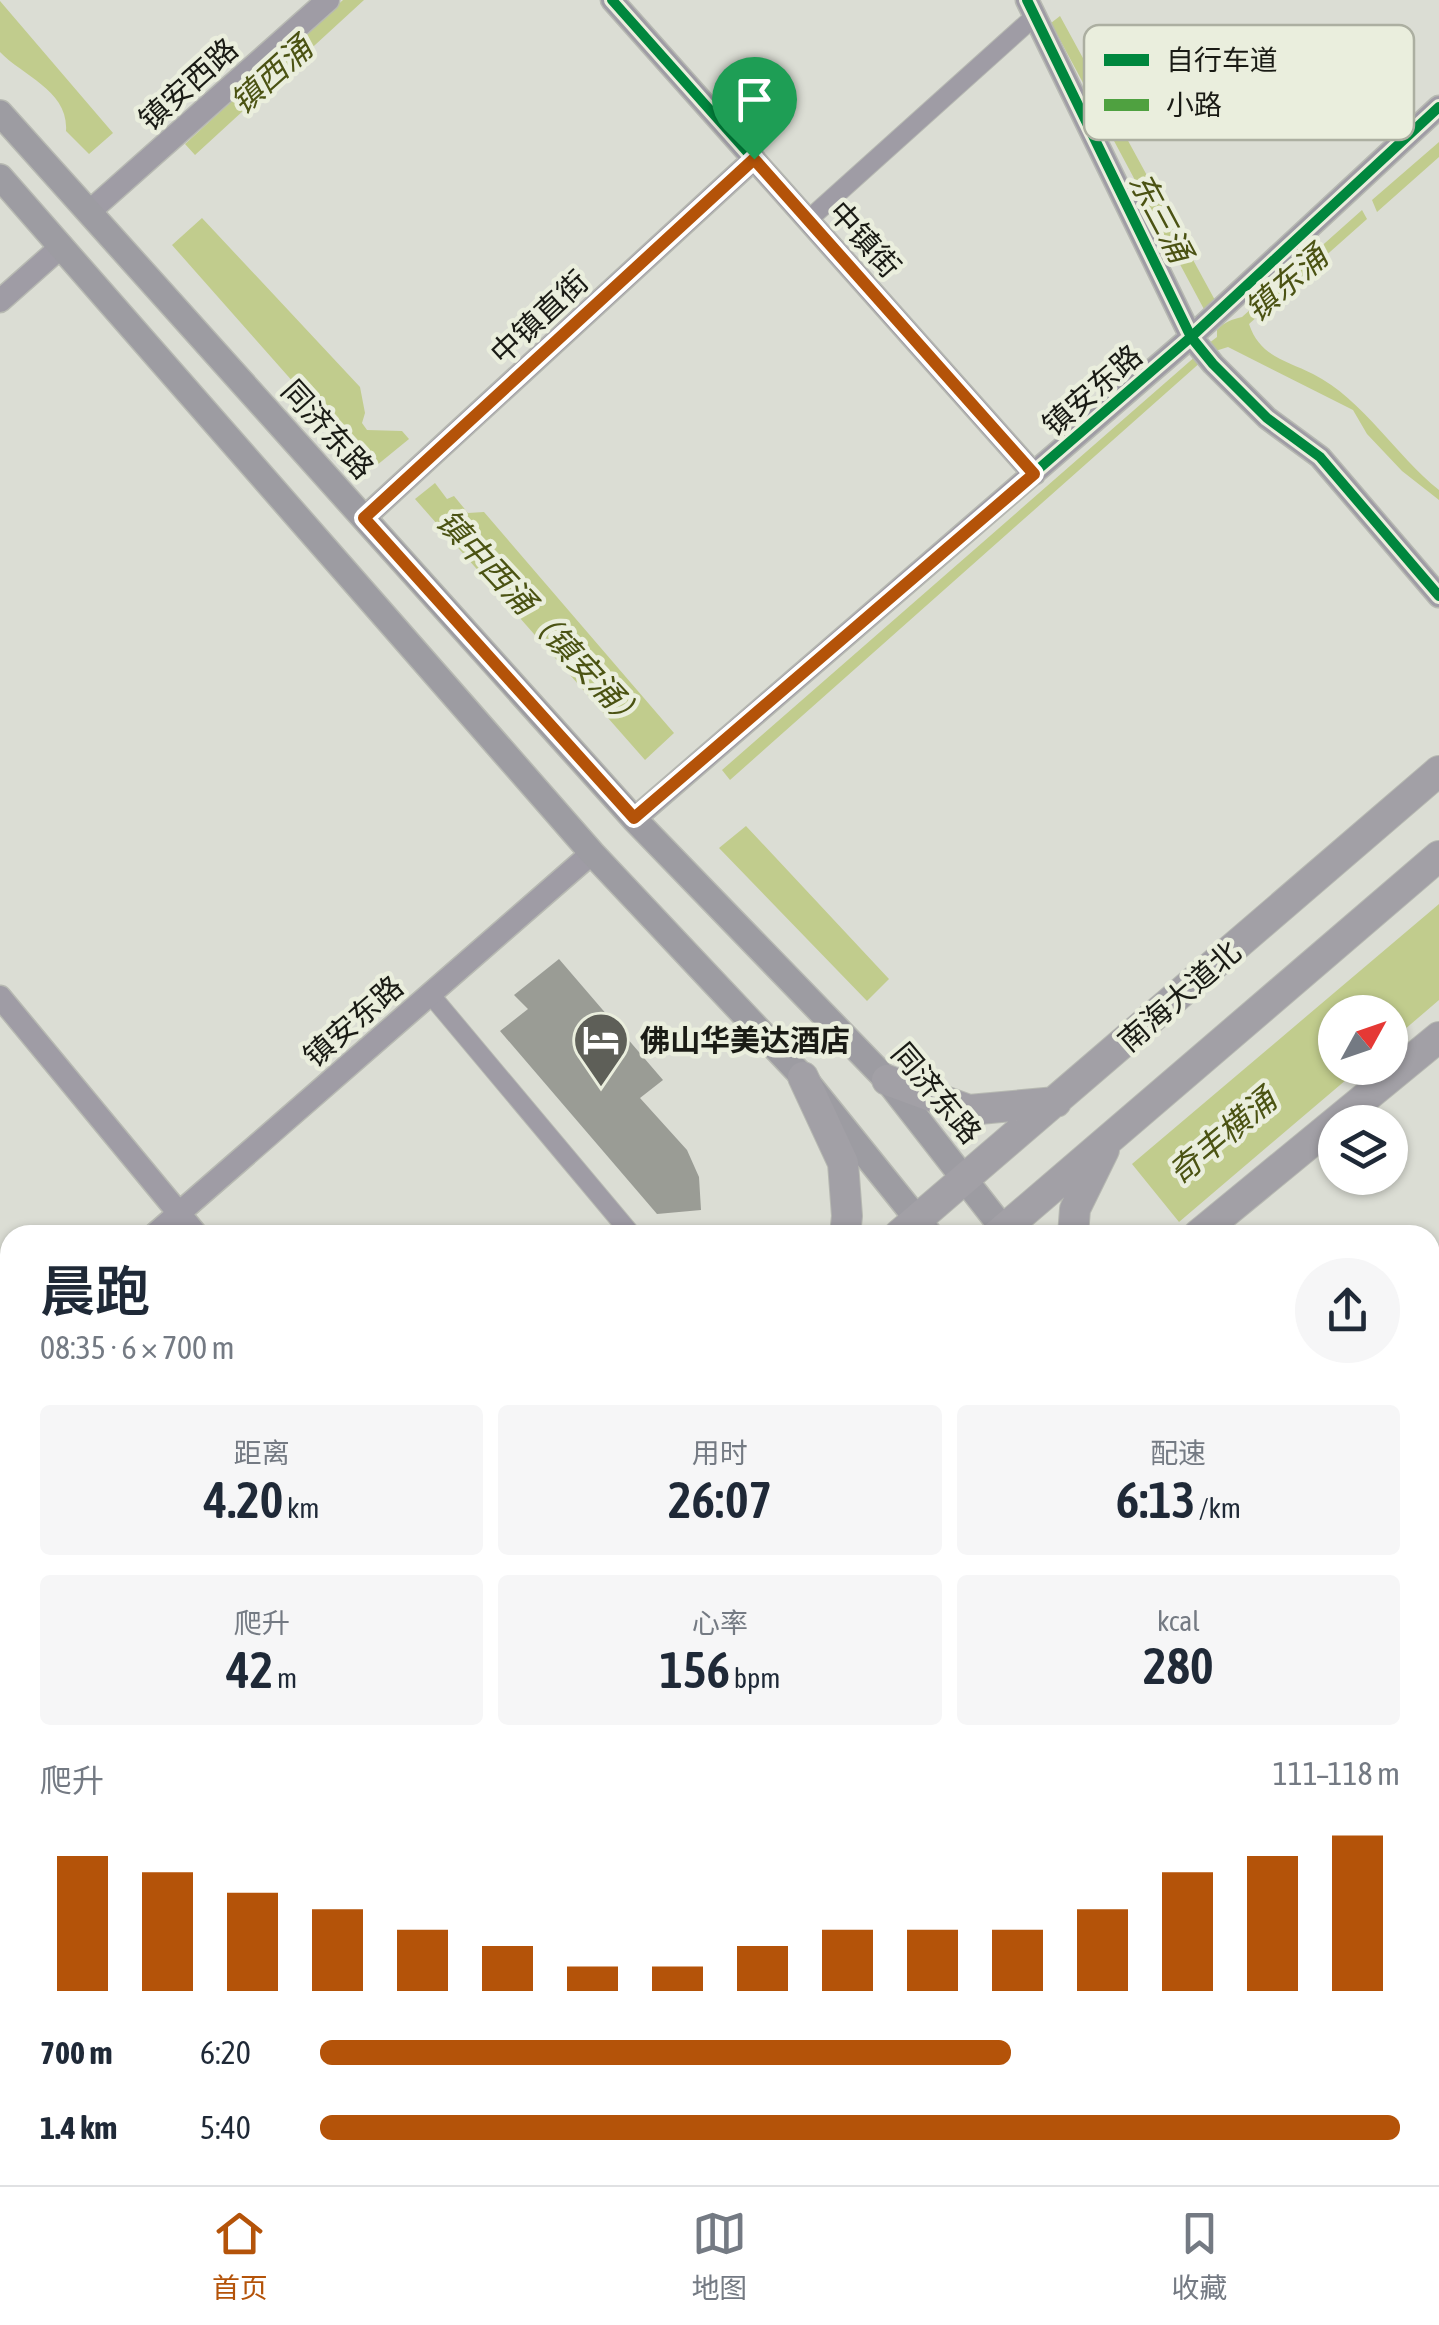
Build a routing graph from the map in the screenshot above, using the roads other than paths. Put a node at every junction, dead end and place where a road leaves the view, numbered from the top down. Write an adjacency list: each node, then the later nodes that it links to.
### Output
1 (328, 0): 12 (street, 镇安西路)
2 (612, 0): 10 (street, 中镇街)
3 (1031, 8): 6 (street); 13 (street)
4 (1439, 107): 7 (street, 镇安东路)
5 (0, 113): 12 (main road, 同济东路)
6 (1084, 117)
7 (1414, 130)
8 (1095, 140): 16 (street)
9 (1403, 140): 16 (street, 镇安东路)
10 (754, 159): 13 (street, 中镇街); 18 (street, 中镇直街)
11 (0, 177): 14 (main road)
12 (89, 212): 18 (main road, 同济东路)
13 (808, 220): 17 (street, 中镇街)
14 (62, 246): 15 (street); 22 (main road)
15 (0, 301)
16 (1191, 337): 17 (street, 镇安东路); 19 (street)
17 (1034, 474): 21 (street, 镇安东路)
18 (364, 518): 21 (main road, 同济东路)
19 (1439, 596)
20 (1439, 771): 29 (highway, 南海大道北)
21 (634, 818): 28 (main road, 同济东路)
22 (592, 853): 24 (street, 镇安东路); 27 (main road)
23 (1439, 856): 30 (highway, 南海大道北)
24 (430, 994): 32 (street, 镇安东路); 35 (street)
25 (0, 997): 32 (street)
26 (1439, 1037): 42 (highway)
27 (802, 1077): 36 (highway); 37 (main road)
28 (887, 1080): 29 (highway); 31 (main road, 同济东路)
29 (1056, 1102): 31 (highway, 南海大道北)
30 (1109, 1139): 40 (highway, 南海大道北); 41 (highway)
31 (965, 1178): 38 (highway, 南海大道北); 39 (main road, 同济东路)
32 (179, 1213): 33 (street, 镇安东路); 34 (street)
33 (165, 1225)
34 (189, 1225)
35 (624, 1225)
36 (846, 1225)
37 (912, 1225)
38 (921, 1225)
39 (997, 1225)
40 (1012, 1225)
41 (1074, 1225)
42 (1210, 1225)

